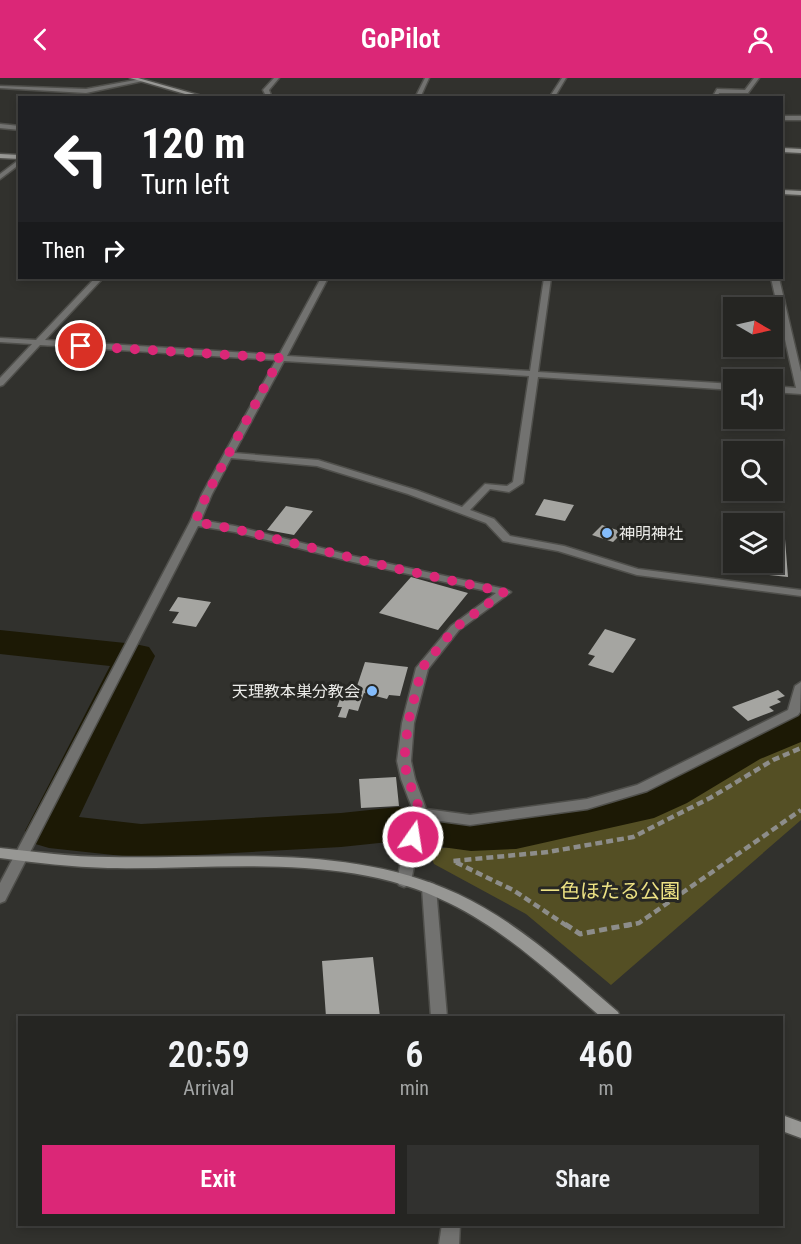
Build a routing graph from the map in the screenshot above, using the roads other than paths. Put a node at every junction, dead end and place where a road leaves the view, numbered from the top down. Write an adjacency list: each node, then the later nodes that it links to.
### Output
1 (132, 78): 6 (street)
2 (278, 78): 9 (street)
3 (427, 78): 10 (street)
4 (564, 78): 11 (street)
5 (757, 78): 12 (street)
6 (141, 80): 7 (street); 8 (street)
7 (0, 87)
8 (200, 96)
9 (269, 96)
10 (418, 96)
11 (551, 96)
12 (715, 96)
13 (783, 117): 14 (street)
14 (801, 118)
15 (0, 126): 16 (street)
16 (18, 128)
17 (783, 150): 18 (street)
18 (801, 151)
19 (0, 156): 20 (street)
20 (18, 159)
21 (18, 161): 22 (street)
22 (0, 177)
23 (783, 192): 24 (street)
24 (801, 193)
25 (98, 279): 30 (street)
26 (324, 279): 31 (street)
27 (548, 279): 32 (street)
28 (775, 279): 36 (street)
29 (0, 340): 30 (street)
30 (37, 343): 31 (street); 33 (street)
31 (280, 358): 32 (street); 37 (street)
32 (534, 374): 34 (street); 38 (street)
33 (0, 383)
34 (723, 386)
35 (783, 390): 36 (street)
36 (801, 391)
37 (228, 455): 38 (street); 39 (street)
38 (463, 512): 40 (street)
39 (195, 522): 42 (street); 44 (street)
40 (801, 593)
41 (801, 686): 42 (street)
42 (421, 813): 45 (street)
43 (0, 853): 44 (street)
44 (21, 857): 45 (street); 47 (street)
45 (404, 880): 46 (street)
46 (429, 888): 48 (street); 49 (street)
47 (0, 897)
48 (439, 1016)
49 (611, 1016)
50 (783, 1123): 51 (street)
51 (801, 1130)
52 (451, 1226): 53 (street)
53 (449, 1244)

